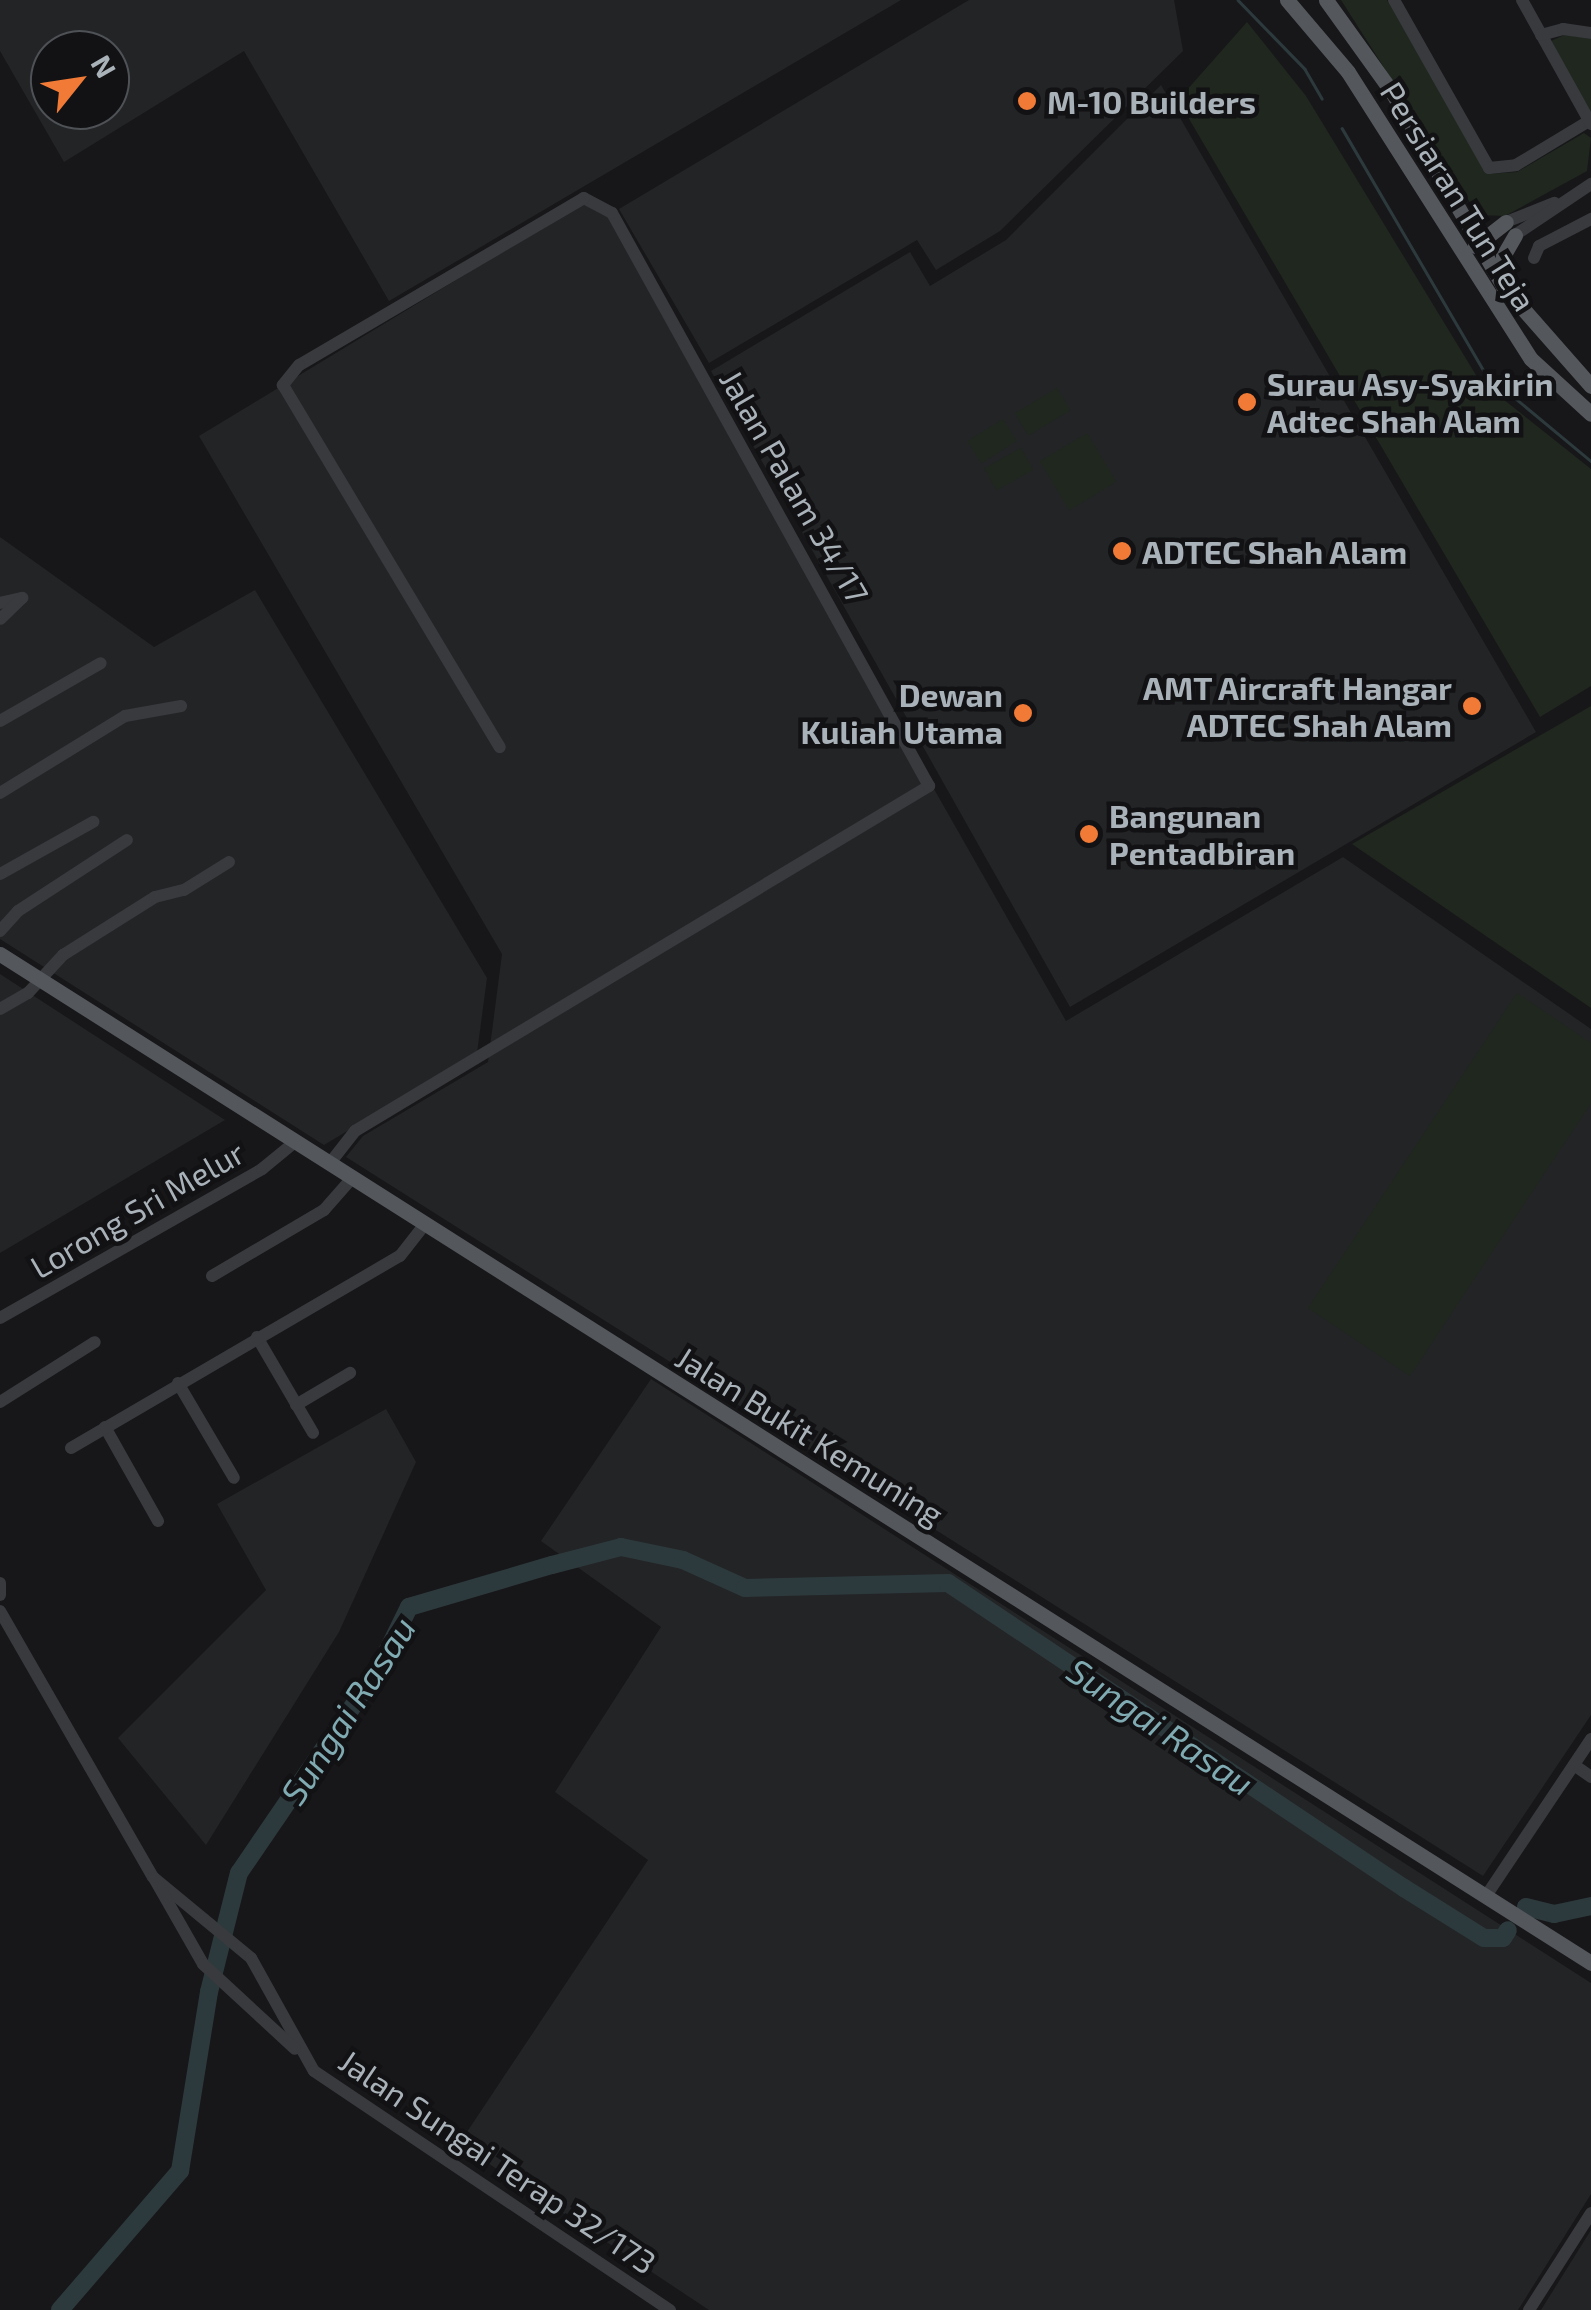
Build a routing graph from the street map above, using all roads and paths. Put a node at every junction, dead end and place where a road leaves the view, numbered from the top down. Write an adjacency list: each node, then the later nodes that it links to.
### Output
1 (1286, 0): 12 (main road, Persiaran Tun Teja)
2 (1326, 0): 9 (main road, Persiaran Tun Teja)
3 (1394, 0): 7 (street)
4 (1522, 0): 6 (street)
5 (1591, 33): 6 (street)
6 (1542, 35): 7 (street)
7 (1590, 122)
8 (1591, 184): 11 (street)
9 (1459, 209): 11 (main road); 12 (main road, Persiaran Tun Teja)
10 (1591, 219): 13 (street)
11 (1510, 228): 12 (main road); 14 (main road)
12 (1475, 249): 14 (main road, Persiaran Tun Teja); 16 (main road, Persiaran Tun Teja)
13 (1534, 258)
14 (1504, 286): 15 (main road, Persiaran Tun Teja)
15 (1591, 386)
16 (1591, 414)
17 (0, 603): 18 (street)
18 (0, 619)
19 (101, 663): 21 (street)
20 (181, 706): 23 (street)
21 (0, 721)
22 (500, 748): 33 (street, Jalan Palam 34/17)
23 (0, 793)
24 (93, 822): 27 (street)
25 (126, 840): 28 (street)
26 (230, 862): 30 (street)
27 (0, 874)
28 (0, 930)
29 (0, 954): 30 (main road, Jalan Bukit Kemuning)
30 (41, 980): 31 (street); 32 (main road, Jalan Bukit Kemuning)
31 (0, 1008)
32 (296, 1141): 33 (main road, Jalan Bukit Kemuning); 37 (street, Lorong Sri Melur)
33 (330, 1163): 34 (main road, Jalan Bukit Kemuning)
34 (352, 1177): 35 (main road, Jalan Bukit Kemuning); 36 (street)
35 (426, 1224): 38 (street); 58 (main road, Jalan Bukit Kemuning)
36 (212, 1276)
37 (0, 1318)
38 (257, 1337): 41 (street); 43 (street)
39 (95, 1342): 42 (street)
40 (350, 1373): 43 (street)
41 (178, 1383): 44 (street); 47 (street)
42 (0, 1402)
43 (296, 1405): 45 (street)
44 (105, 1427): 46 (street); 48 (street)
45 (313, 1433)
46 (71, 1448)
47 (234, 1478)
48 (158, 1521)
49 (0, 1582): 50 (street)
50 (0, 1595)
51 (0, 1611): 53 (street, Jalan Sungai Terap 32/173)
52 (0, 1632): 53 (street)
53 (40, 1680): 57 (street, Jalan Sungai Terap 32/173)
54 (1591, 1739): 55 (street)
55 (1574, 1765): 56 (street); 58 (street)
56 (1591, 1777)
57 (153, 1877): 60 (street); 60 (street, Jalan Sungai Terap 32/173)
58 (1486, 1896): 59 (main road, Jalan Bukit Kemuning)
59 (1591, 1964)
60 (305, 2058): 62 (street, Jalan Sungai Terap 32/173)
61 (1591, 2213): 63 (street)
62 (670, 2310)
63 (1529, 2310)

